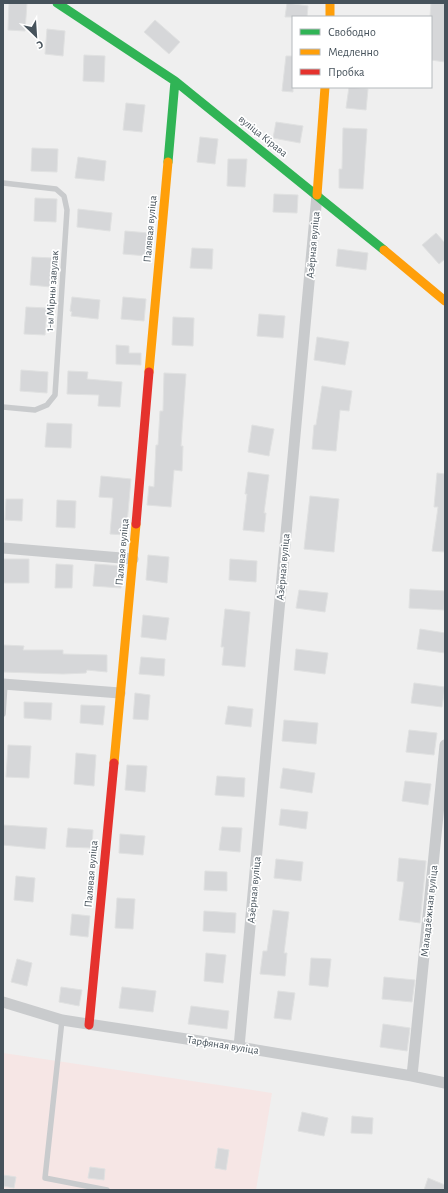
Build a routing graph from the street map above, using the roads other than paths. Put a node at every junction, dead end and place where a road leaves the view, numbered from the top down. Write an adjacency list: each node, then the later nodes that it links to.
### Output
1 (57, 3): 4 (street, вуліца Кірава)
2 (330, 3): 3 (street)
3 (330, 16)
4 (175, 81): 7 (street, вуліца Кірава); 11 (street, Палявая вуліца)
5 (325, 88): 7 (street, Азёрная вуліца)
6 (3, 183): 9 (lane, 1-ы Мірны завулак)
7 (317, 195): 8 (street, вуліца Кірава); 19 (street, Азёрная вуліца)
8 (445, 301)
9 (3, 407)
10 (3, 548): 11 (street)
11 (133, 559): 13 (street, Палявая вуліца)
12 (4, 684): 13 (street); 14 (lane)
13 (120, 693): 18 (street, Палявая вуліца)
14 (3, 714)
15 (445, 745): 20 (street, Маладзёжная вуліца)
16 (3, 1002): 17 (street, Тарфяная вуліца)
17 (62, 1020): 18 (street, Тарфяная вуліца); 22 (lane)
18 (89, 1025): 19 (street, Тарфяная вуліца)
19 (239, 1047): 20 (street, Тарфяная вуліца)
20 (412, 1076): 21 (street, Тарфяная вуліца)
21 (445, 1083)
22 (107, 1190)

